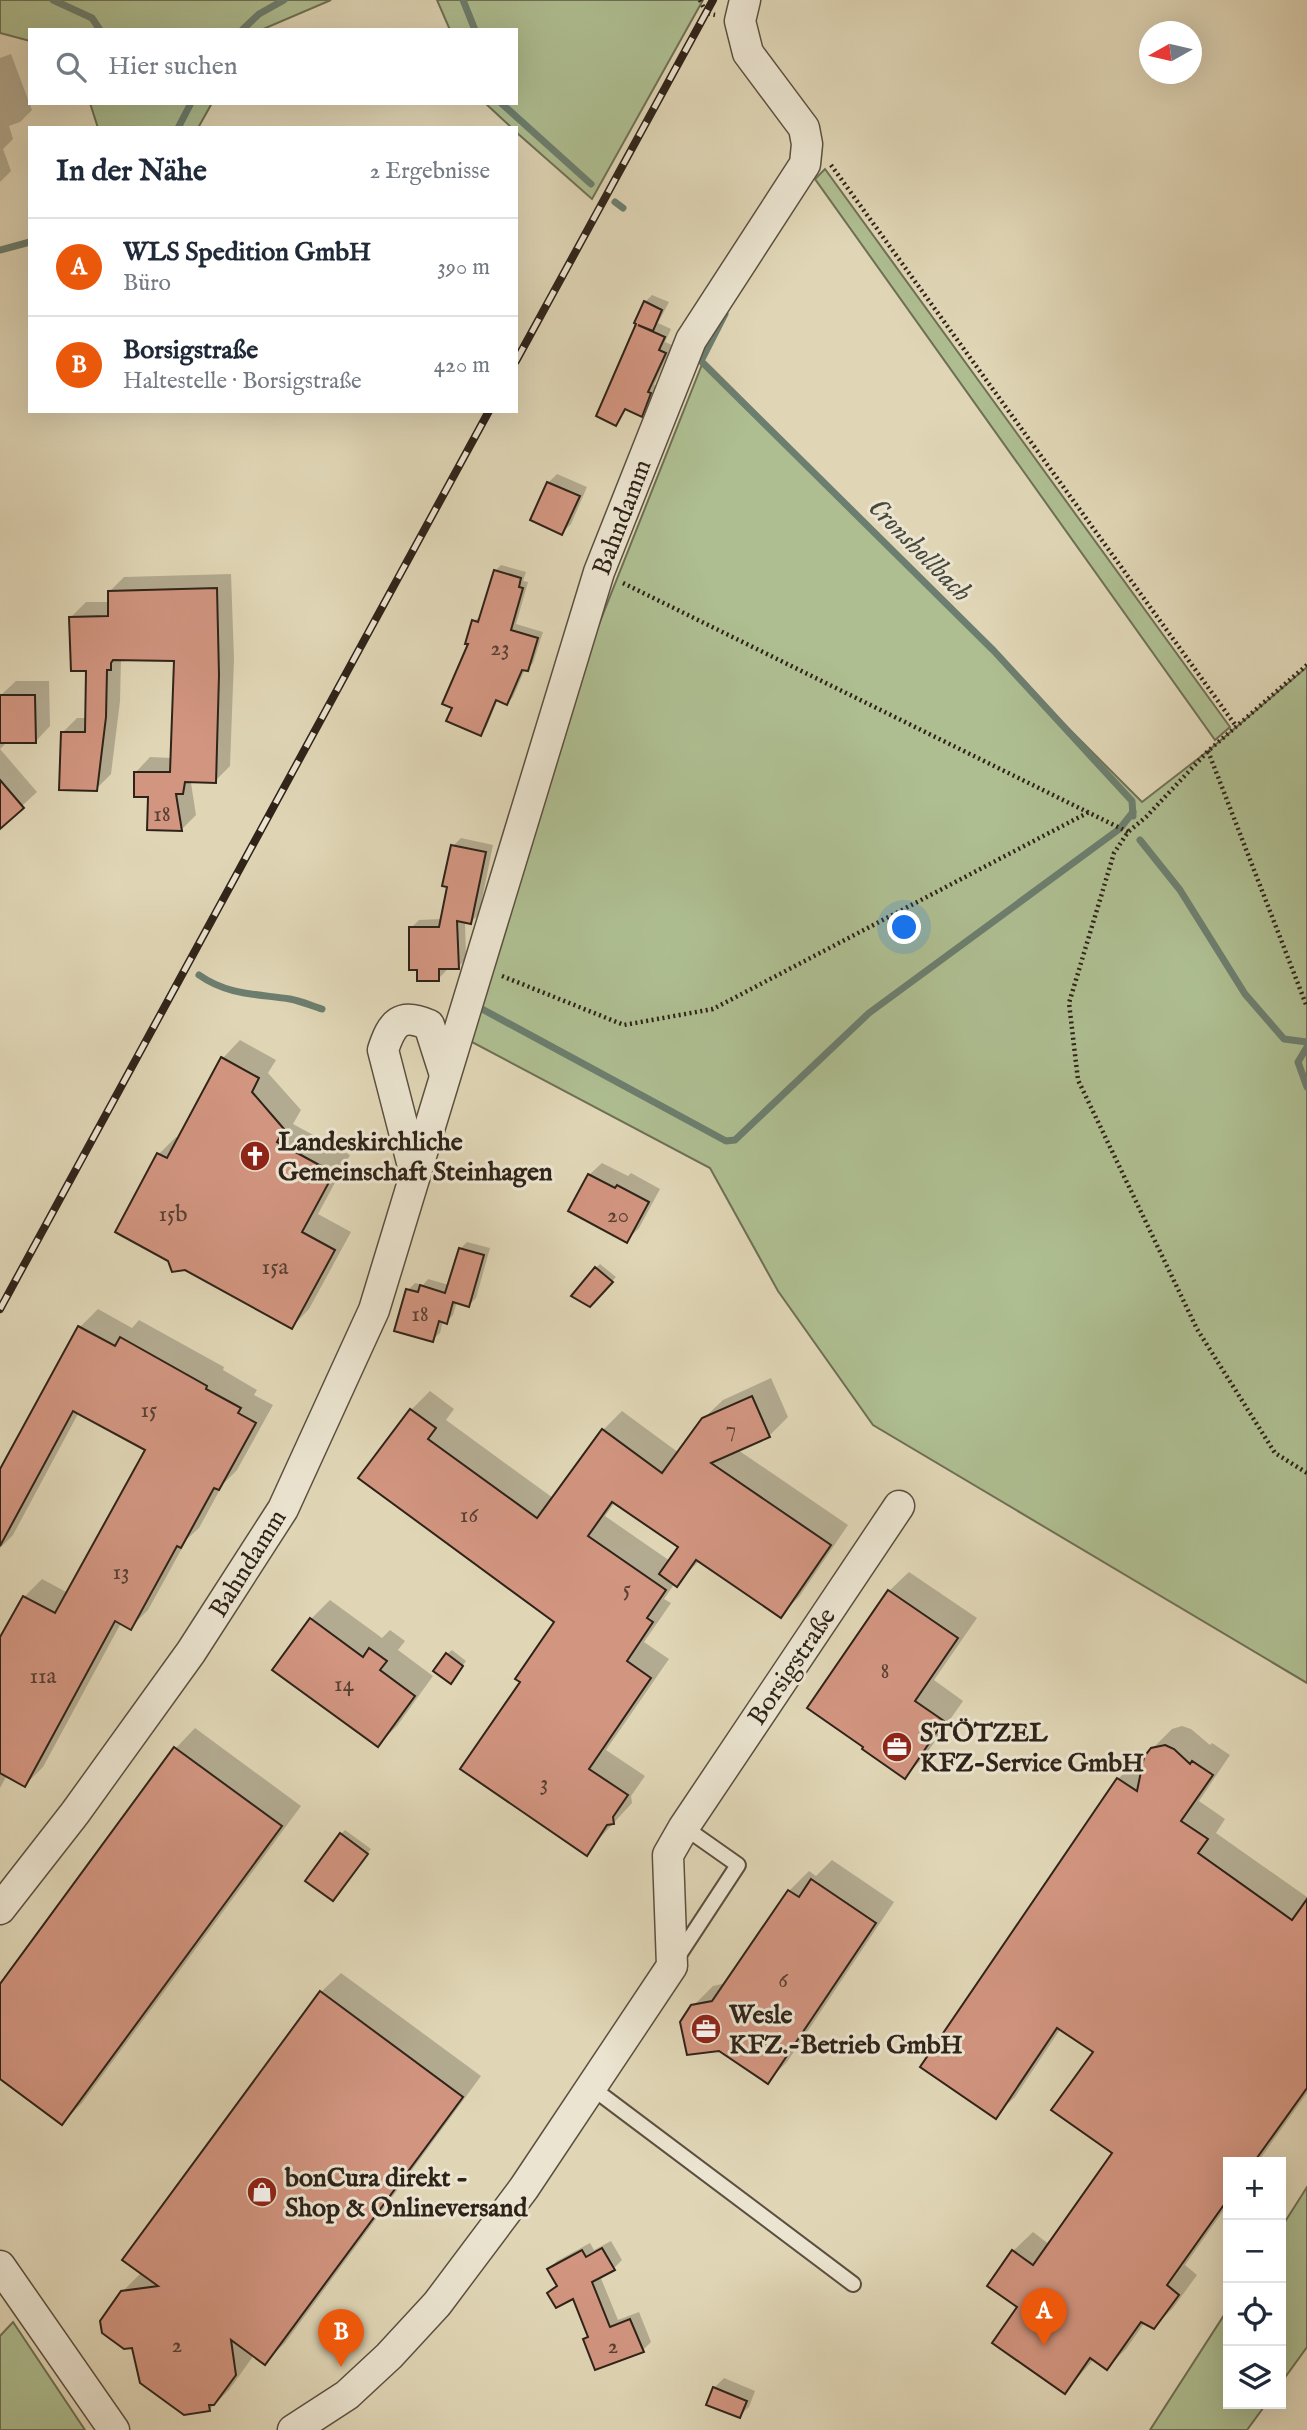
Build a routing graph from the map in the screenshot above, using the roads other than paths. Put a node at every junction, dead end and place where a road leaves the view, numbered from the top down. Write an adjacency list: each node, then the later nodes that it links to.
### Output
1 (745, 0): 2 (street, Bahndamm)
2 (445, 1075): 3 (street, Bahndamm); 3 (street)
3 (415, 1175): 6 (street, Bahndamm)
4 (899, 1506): 5 (street, Borsigstraße)
5 (684, 1827): 7 (street, Borsigstraße); 7 (lane)
6 (0, 1909)
7 (672, 1966): 8 (street)
8 (591, 2087): 10 (lane); 11 (street)
9 (0, 2266): 12 (street)
10 (853, 2284)
11 (299, 2429)
12 (114, 2430)

